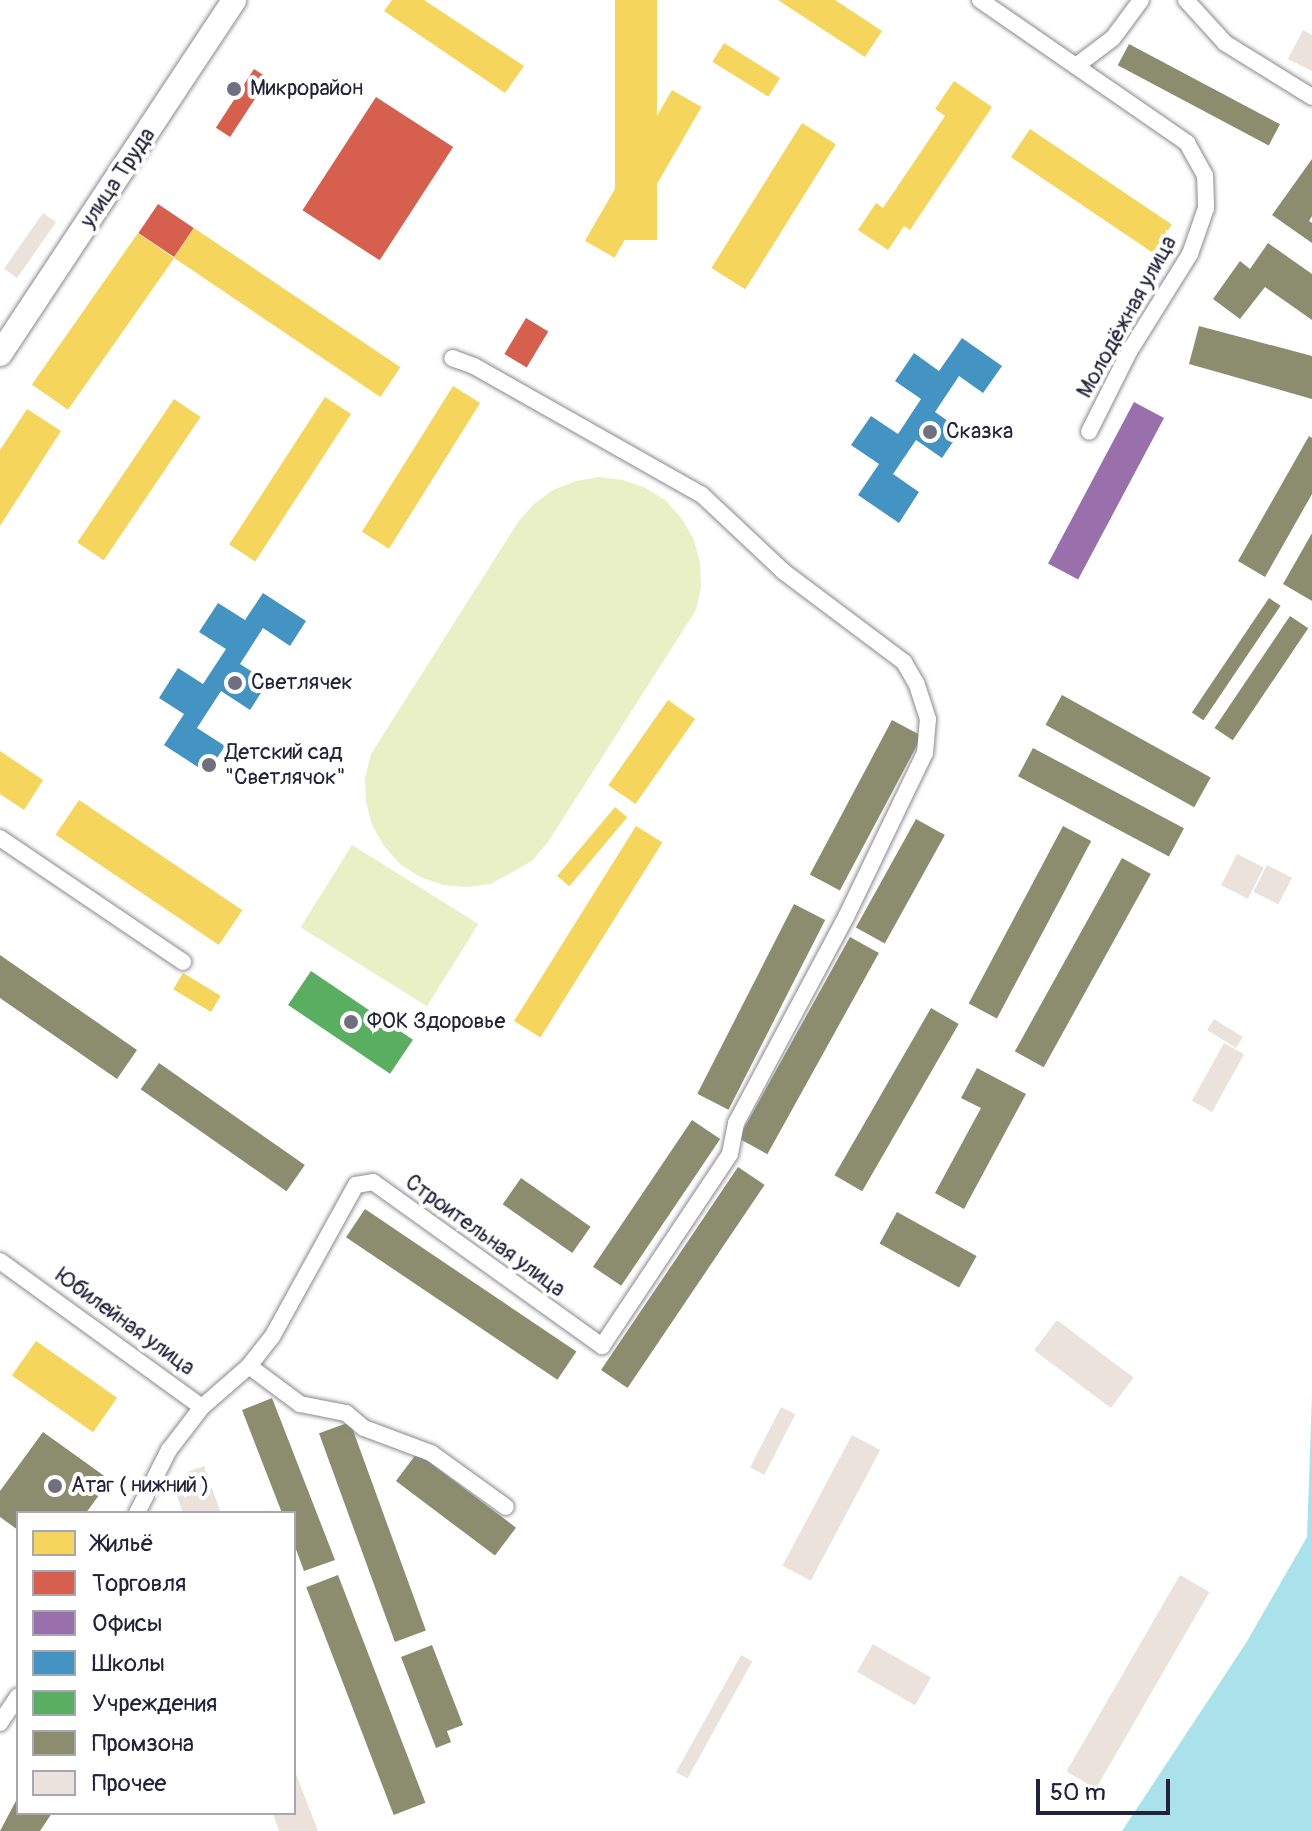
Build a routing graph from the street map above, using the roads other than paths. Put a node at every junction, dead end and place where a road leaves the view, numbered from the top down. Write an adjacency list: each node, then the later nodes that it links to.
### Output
1 (234, 0): 7 (street, улица Труда)
2 (980, 0): 5 (street, Молодёжная улица)
3 (1141, 0): 5 (street)
4 (1186, 0): 6 (street)
5 (1076, 66): 9 (street, Молодёжная улица)
6 (1312, 97)
7 (0, 354)
8 (452, 358): 13 (street, Строительная улица)
9 (1089, 432)
10 (0, 838): 11 (street)
11 (183, 962)
12 (0, 1261): 14 (street, Юбилейная улица)
13 (249, 1366): 14 (street, Юбилейная улица); 15 (street)
14 (202, 1407): 16 (street)
15 (506, 1507)
16 (138, 1511)
17 (16, 1699): 18 (street)
18 (0, 1723)

